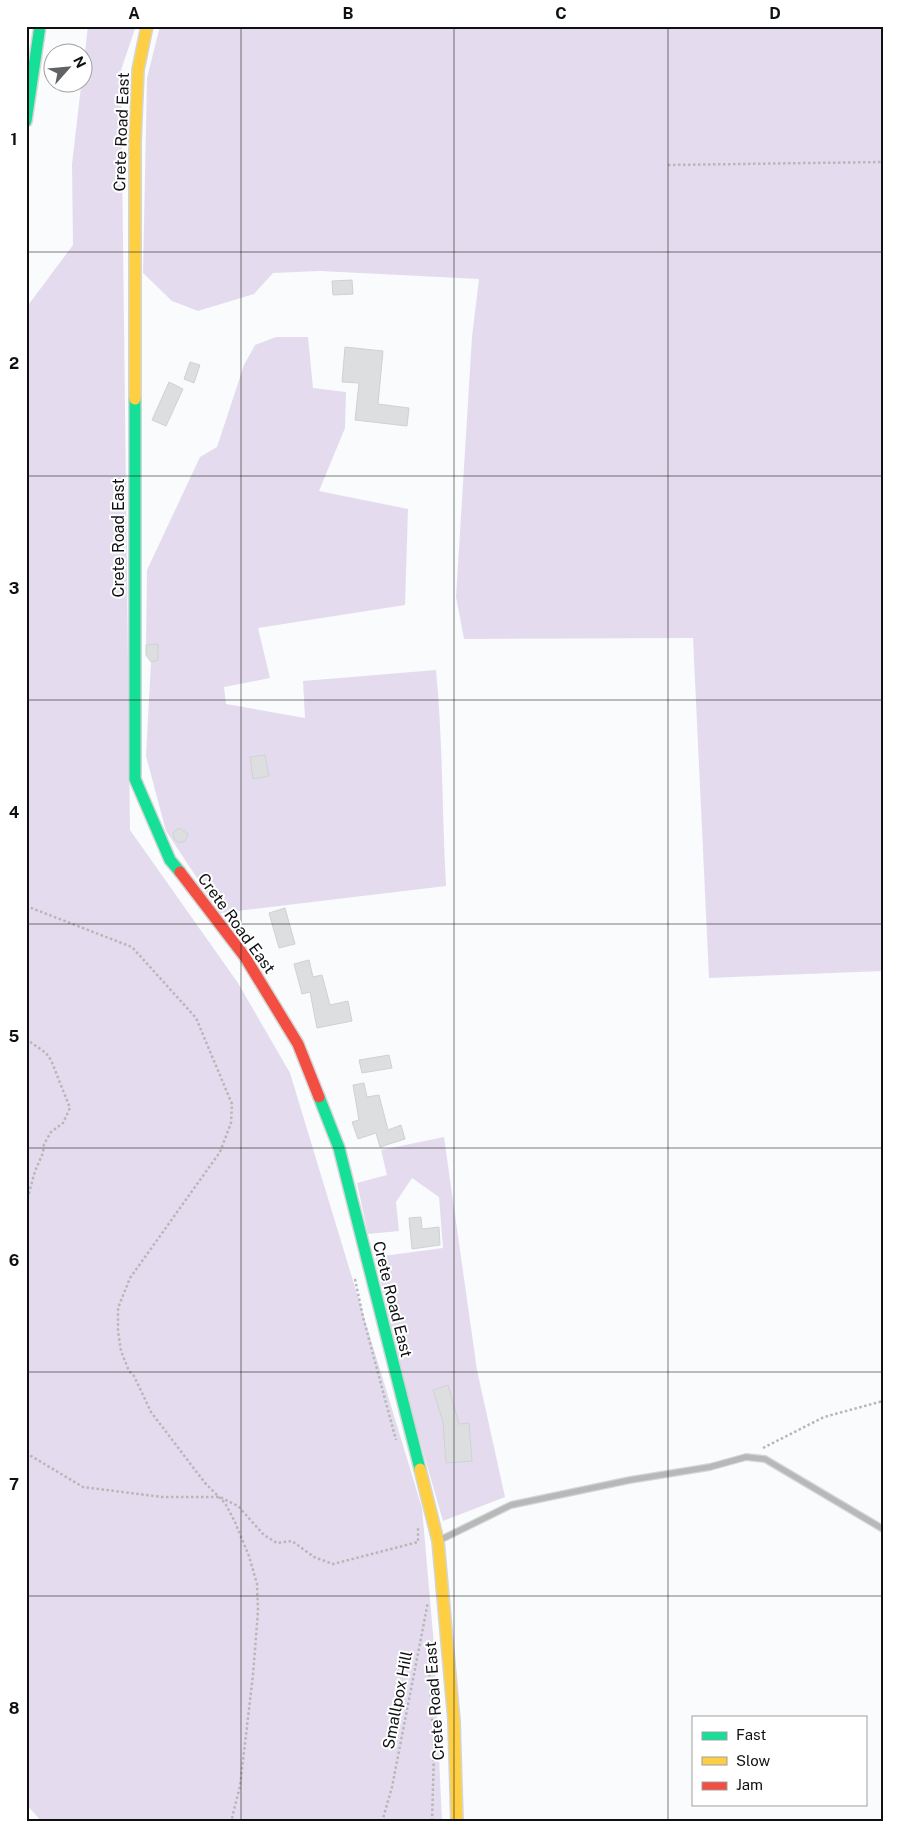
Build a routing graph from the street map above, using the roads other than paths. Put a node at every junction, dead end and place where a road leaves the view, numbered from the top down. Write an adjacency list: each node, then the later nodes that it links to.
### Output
1 (40, 26): 3 (street)
2 (147, 26): 5 (street, Crete Road East)
3 (26, 121)
4 (883, 1529): 5 (lane)
5 (438, 1542): 6 (street, Crete Road East)
6 (456, 1822)

